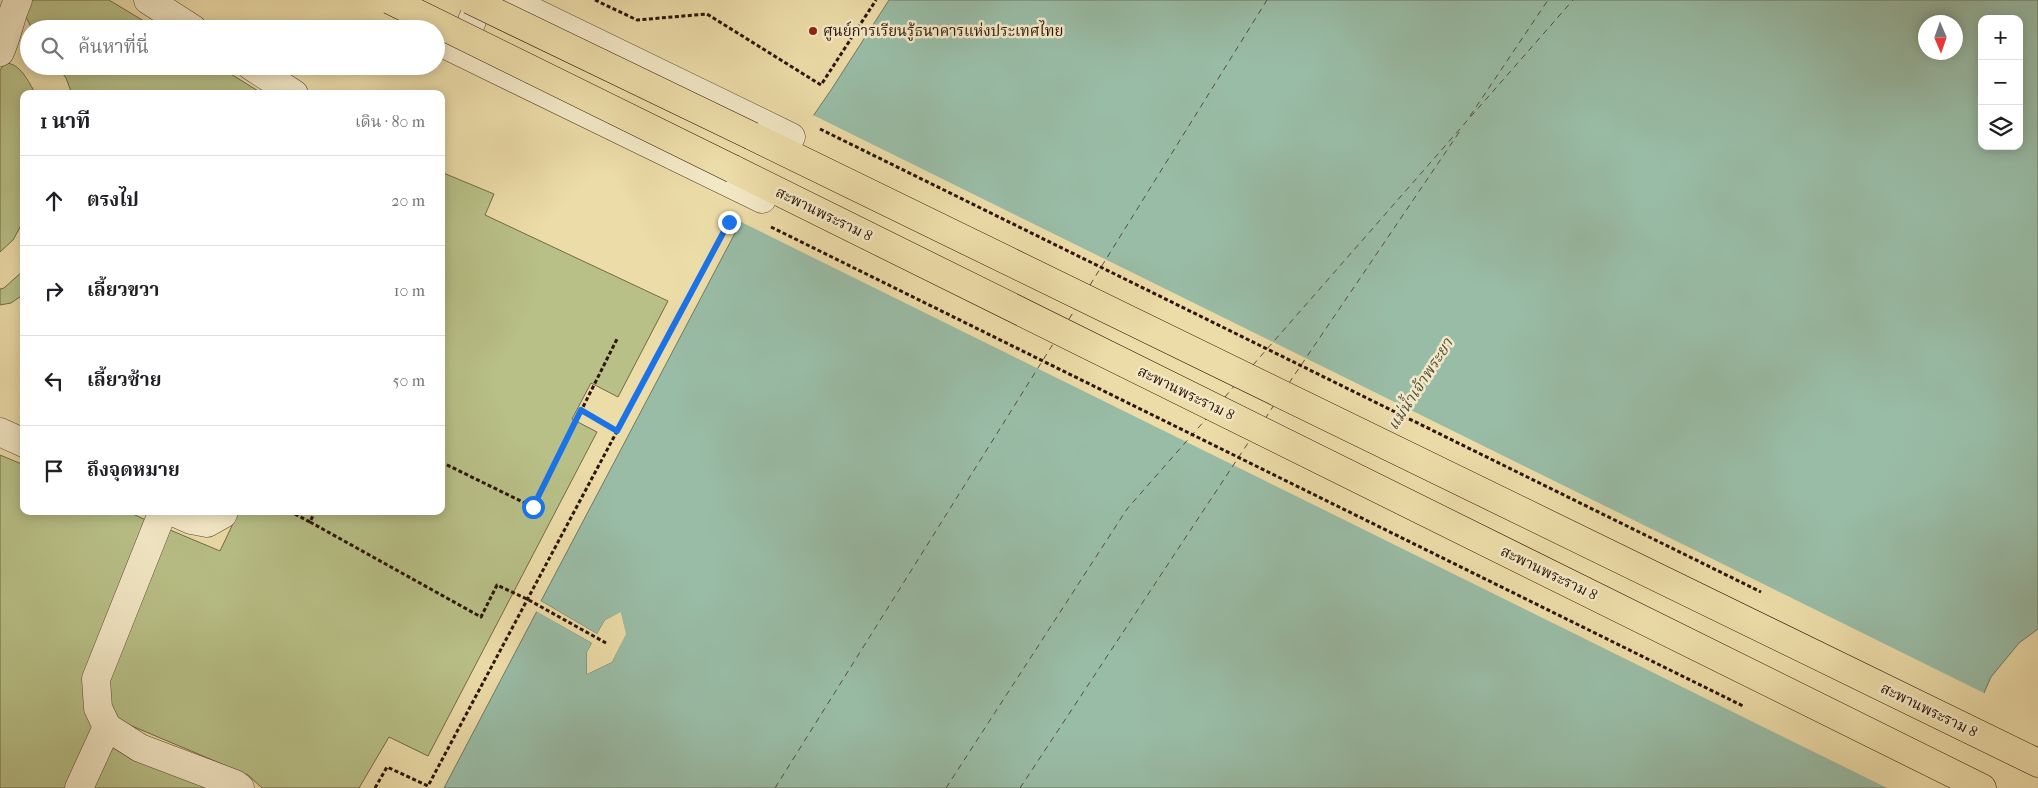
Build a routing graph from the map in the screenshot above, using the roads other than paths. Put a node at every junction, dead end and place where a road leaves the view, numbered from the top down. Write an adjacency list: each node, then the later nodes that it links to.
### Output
1 (18, 0): 14 (street)
2 (148, 0): 8 (street)
3 (376, 0): 9 (street)
4 (390, 0): 10 (main road, สะพานพระราม 8, bridge)
5 (470, 0): 25 (main road, สะพานพระราม 8, bridge)
6 (480, 0): 12 (street)
7 (508, 0): 17 (street)
8 (179, 20)
9 (418, 20)
10 (430, 20)
11 (445, 27): 28 (main road, สะพานพระราม 8, bridge)
12 (445, 32)
13 (445, 34): 18 (street)
14 (0, 52)
15 (265, 75): 16 (street)
16 (288, 90)
17 (791, 138)
18 (762, 200)
19 (0, 432): 20 (street)
20 (20, 441)
21 (161, 515): 24 (street)
22 (180, 515): 23 (street)
23 (221, 515)
24 (107, 727): 26 (street); 27 (street)
25 (2038, 763)
26 (79, 788)
27 (240, 788)
28 (1982, 788)

